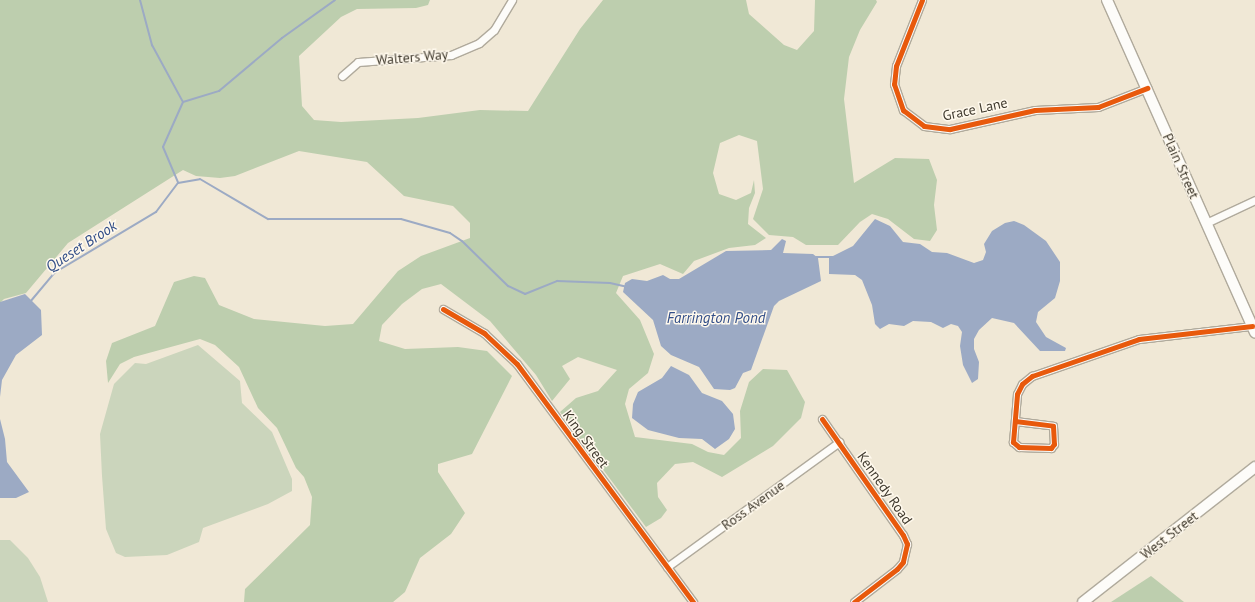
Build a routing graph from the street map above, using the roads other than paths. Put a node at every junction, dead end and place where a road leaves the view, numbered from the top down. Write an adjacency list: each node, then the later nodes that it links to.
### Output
1 (512, 0): 4 (street, Walters Way)
2 (922, 0): 5 (street, Grace Lane)
3 (1107, 0): 5 (street, Plain Street)
4 (342, 76)
5 (1147, 88): 7 (street, Plain Street)
6 (1255, 200): 7 (street)
7 (1206, 223): 9 (street, Plain Street)
8 (443, 309): 14 (street, King Street)
9 (1253, 329): 11 (street)
10 (822, 419): 12 (street, Kennedy Road)
11 (1015, 421): 11 (street)
12 (839, 442): 14 (street, Ross Avenue); 16 (street, Kennedy Road)
13 (1255, 467): 17 (street, West Street)
14 (667, 567): 15 (street, King Street)
15 (693, 602)
16 (854, 602)
17 (1083, 602)

